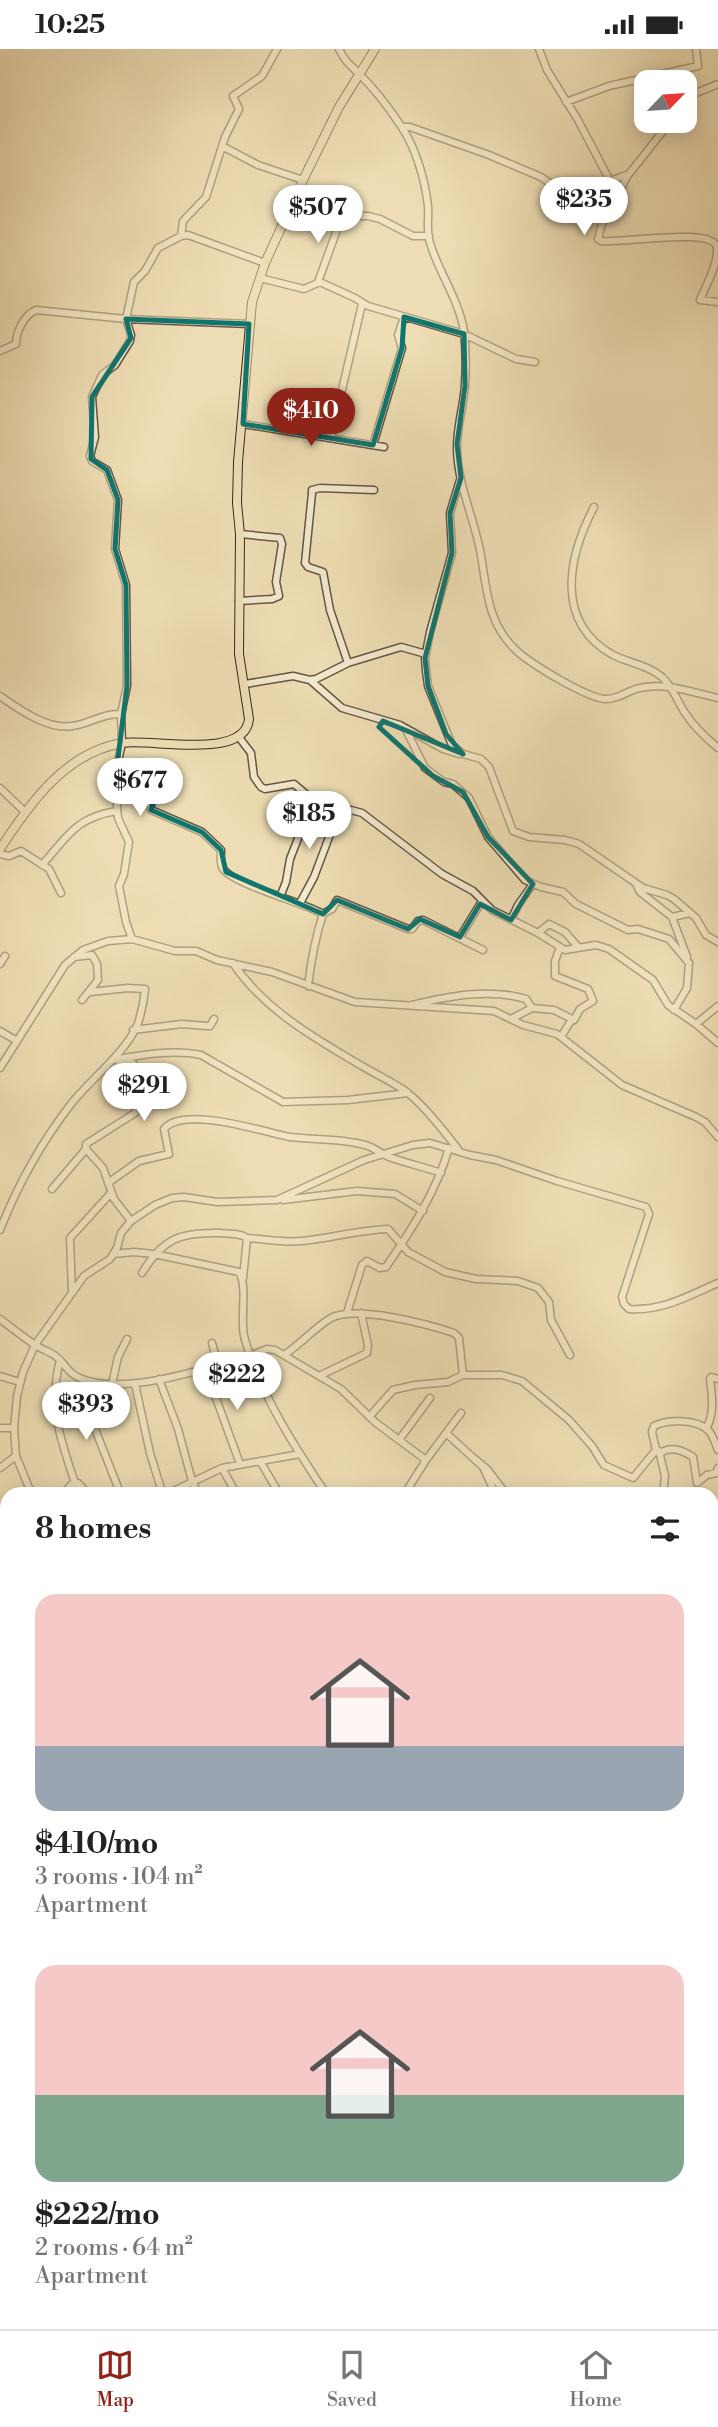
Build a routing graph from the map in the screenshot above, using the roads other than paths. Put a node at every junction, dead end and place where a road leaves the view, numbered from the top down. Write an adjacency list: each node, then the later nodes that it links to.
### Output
1 (277, 49): 12 (street)
2 (339, 49): 6 (street)
3 (375, 49): 6 (main road)
4 (539, 49): 9 (street)
5 (696, 49): 9 (street)
6 (359, 73): 10 (street); 14 (main road)
7 (718, 83): 8 (street)
8 (697, 92)
9 (565, 101): 13 (street)
10 (402, 127): 17 (street); 19 (street)
11 (661, 133): 13 (street)
12 (222, 146): 14 (street); 18 (street)
13 (629, 173): 17 (street)
14 (303, 180): 15 (main road)
15 (295, 198): 16 (street); 20 (main road)
16 (342, 216): 19 (street); 22 (street)
17 (603, 220): 23 (street)
18 (181, 236): 20 (street); 26 (street)
19 (429, 236): 28 (street)
20 (265, 263): 21 (main road)
21 (260, 278): 22 (street); 27 (main road)
22 (318, 282): 24 (street)
23 (717, 300)
24 (362, 304): 25 (street); 32 (street)
25 (404, 317): 28 (street); 33 (street)
26 (126, 319): 27 (street); 29 (street); 47 (street)
27 (249, 324): 31 (main road)
28 (464, 334): 30 (street); 35 (street)
29 (0, 351)
30 (535, 362)
31 (243, 424): 32 (street); 38 (main road)
32 (331, 437): 33 (street)
33 (373, 445): 34 (street)
34 (384, 447)
35 (461, 478): 40 (street); 44 (street)
36 (374, 490): 41 (street)
37 (594, 507): 44 (street)
38 (240, 534): 39 (main road); 39 (street)
39 (239, 601): 43 (main road)
40 (426, 654): 41 (street); 52 (street)
41 (348, 663): 42 (street)
42 (310, 680): 43 (street); 48 (street)
43 (245, 684): 49 (main road)
44 (672, 688): 46 (street); 51 (street)
45 (0, 696): 47 (street)
46 (718, 698)
47 (121, 714): 50 (street)
48 (405, 728): 52 (street); 61 (street)
49 (238, 736): 50 (main road); 55 (street)
50 (122, 743): 53 (street); 58 (main road)
51 (718, 748)
52 (463, 754): 62 (street)
53 (117, 766): 57 (street); 64 (street)
54 (0, 788): 58 (street)
55 (313, 800): 56 (street); 64 (street)
56 (340, 808): 65 (street); 66 (street)
57 (117, 811): 60 (street); 73 (street)
58 (25, 812): 59 (main road)
59 (0, 851): 60 (street)
60 (42, 865): 63 (street)
61 (533, 884): 70 (street); 80 (street)
62 (636, 884): 67 (street); 69 (street)
63 (61, 893)
64 (280, 897): 66 (street)
65 (482, 901): 70 (street); 72 (street)
66 (300, 903): 68 (street)
67 (690, 913): 69 (street); 74 (street)
68 (323, 914): 72 (street); 83 (street)
69 (672, 917): 80 (street)
70 (511, 920): 71 (street)
71 (538, 933): 75 (street); 76 (street)
72 (460, 937): 77 (street)
73 (132, 939): 79 (street); 82 (street)
74 (718, 943)
75 (560, 947): 76 (street); 92 (street)
76 (578, 947): 89 (street)
77 (483, 950)
78 (5, 956): 81 (street)
79 (72, 958): 84 (street); 97 (street)
80 (689, 963): 89 (street)
81 (0, 964)
82 (233, 964): 83 (street); 101 (street)
83 (308, 986): 87 (street)
84 (90, 992): 85 (street); 94 (street)
85 (82, 1000)
86 (718, 1006): 93 (street)
87 (404, 1007): 88 (street); 91 (street)
88 (532, 1008): 91 (street); 92 (street)
89 (674, 1010): 93 (street)
90 (214, 1019): 94 (street)
91 (511, 1019): 96 (street)
92 (572, 1019): 96 (street)
93 (696, 1024): 98 (street)
94 (133, 1030): 99 (street)
95 (0, 1031): 97 (street)
96 (561, 1037): 102 (street)
97 (17, 1041): 100 (street)
98 (718, 1043)
99 (111, 1061): 101 (street); 104 (street); 114 (street)
100 (0, 1067)
101 (408, 1093): 105 (street)
102 (718, 1137)
103 (449, 1148): 105 (street); 106 (street); 107 (street)
104 (86, 1149): 108 (street); 109 (street)
105 (460, 1152): 121 (street)
106 (382, 1154): 107 (street); 108 (street); 111 (street)
107 (441, 1173): 112 (street)
108 (108, 1183): 110 (street)
109 (52, 1189)
110 (111, 1193): 113 (street); 122 (street)
111 (279, 1200): 112 (street); 113 (street)
112 (422, 1211): 116 (street)
113 (131, 1221): 117 (street)
114 (0, 1230)
115 (247, 1238): 116 (street); 118 (street); 120 (street)
116 (401, 1244): 123 (street); 131 (street)
117 (113, 1254): 118 (street); 122 (street)
118 (154, 1254): 119 (street); 120 (street)
119 (142, 1273)
120 (243, 1280): 129 (street)
121 (718, 1283)
122 (72, 1292): 128 (street)
123 (347, 1313): 124 (street); 130 (street)
124 (361, 1313): 135 (street); 137 (street)
125 (0, 1319): 128 (street)
126 (127, 1339): 142 (street)
127 (212, 1343): 133 (street)
128 (35, 1345): 132 (street); 141 (street)
129 (252, 1355): 130 (street); 133 (street); 154 (street)
130 (284, 1355): 137 (street)
131 (570, 1355)
132 (60, 1360): 140 (street); 166 (street)
133 (218, 1365): 134 (street)
134 (208, 1368): 138 (street); 160 (street)
135 (463, 1375): 146 (street); 159 (street)
136 (0, 1376): 141 (street)
137 (319, 1376): 146 (street)
138 (159, 1379): 143 (street); 165 (street)
139 (718, 1379): 149 (street)
140 (89, 1381): 142 (street); 170 (street)
141 (20, 1382): 148 (street)
142 (112, 1384): 143 (street)
143 (135, 1384): 171 (street)
144 (430, 1398): 151 (street)
145 (461, 1413): 150 (street)
146 (370, 1416): 151 (street)
147 (0, 1428): 148 (street)
148 (15, 1428): 156 (street)
149 (706, 1429): 152 (street); 153 (street)
150 (446, 1433): 155 (street); 157 (street)
151 (399, 1440): 157 (street)
152 (718, 1450)
153 (658, 1451): 159 (street); 163 (street); 164 (street)
154 (300, 1454): 158 (street); 176 (street)
155 (470, 1455): 178 (street); 179 (street)
156 (16, 1456): 161 (street); 167 (street)
157 (426, 1460): 177 (street)
158 (260, 1461): 160 (street); 175 (street)
159 (647, 1462): 164 (street)
160 (240, 1464): 162 (street)
161 (0, 1468)
162 (222, 1468): 165 (street); 174 (street)
163 (718, 1468)
164 (664, 1472): 180 (street)
165 (192, 1481): 172 (street); 173 (street)
166 (75, 1483): 168 (street); 169 (street)
167 (29, 1487)
168 (71, 1487)
169 (84, 1487)
170 (118, 1487)
171 (161, 1487)
172 (180, 1487)
173 (195, 1487)
174 (233, 1487)
175 (275, 1487)
176 (322, 1487)
177 (409, 1487)
178 (492, 1487)
179 (501, 1487)
180 (663, 1487)

